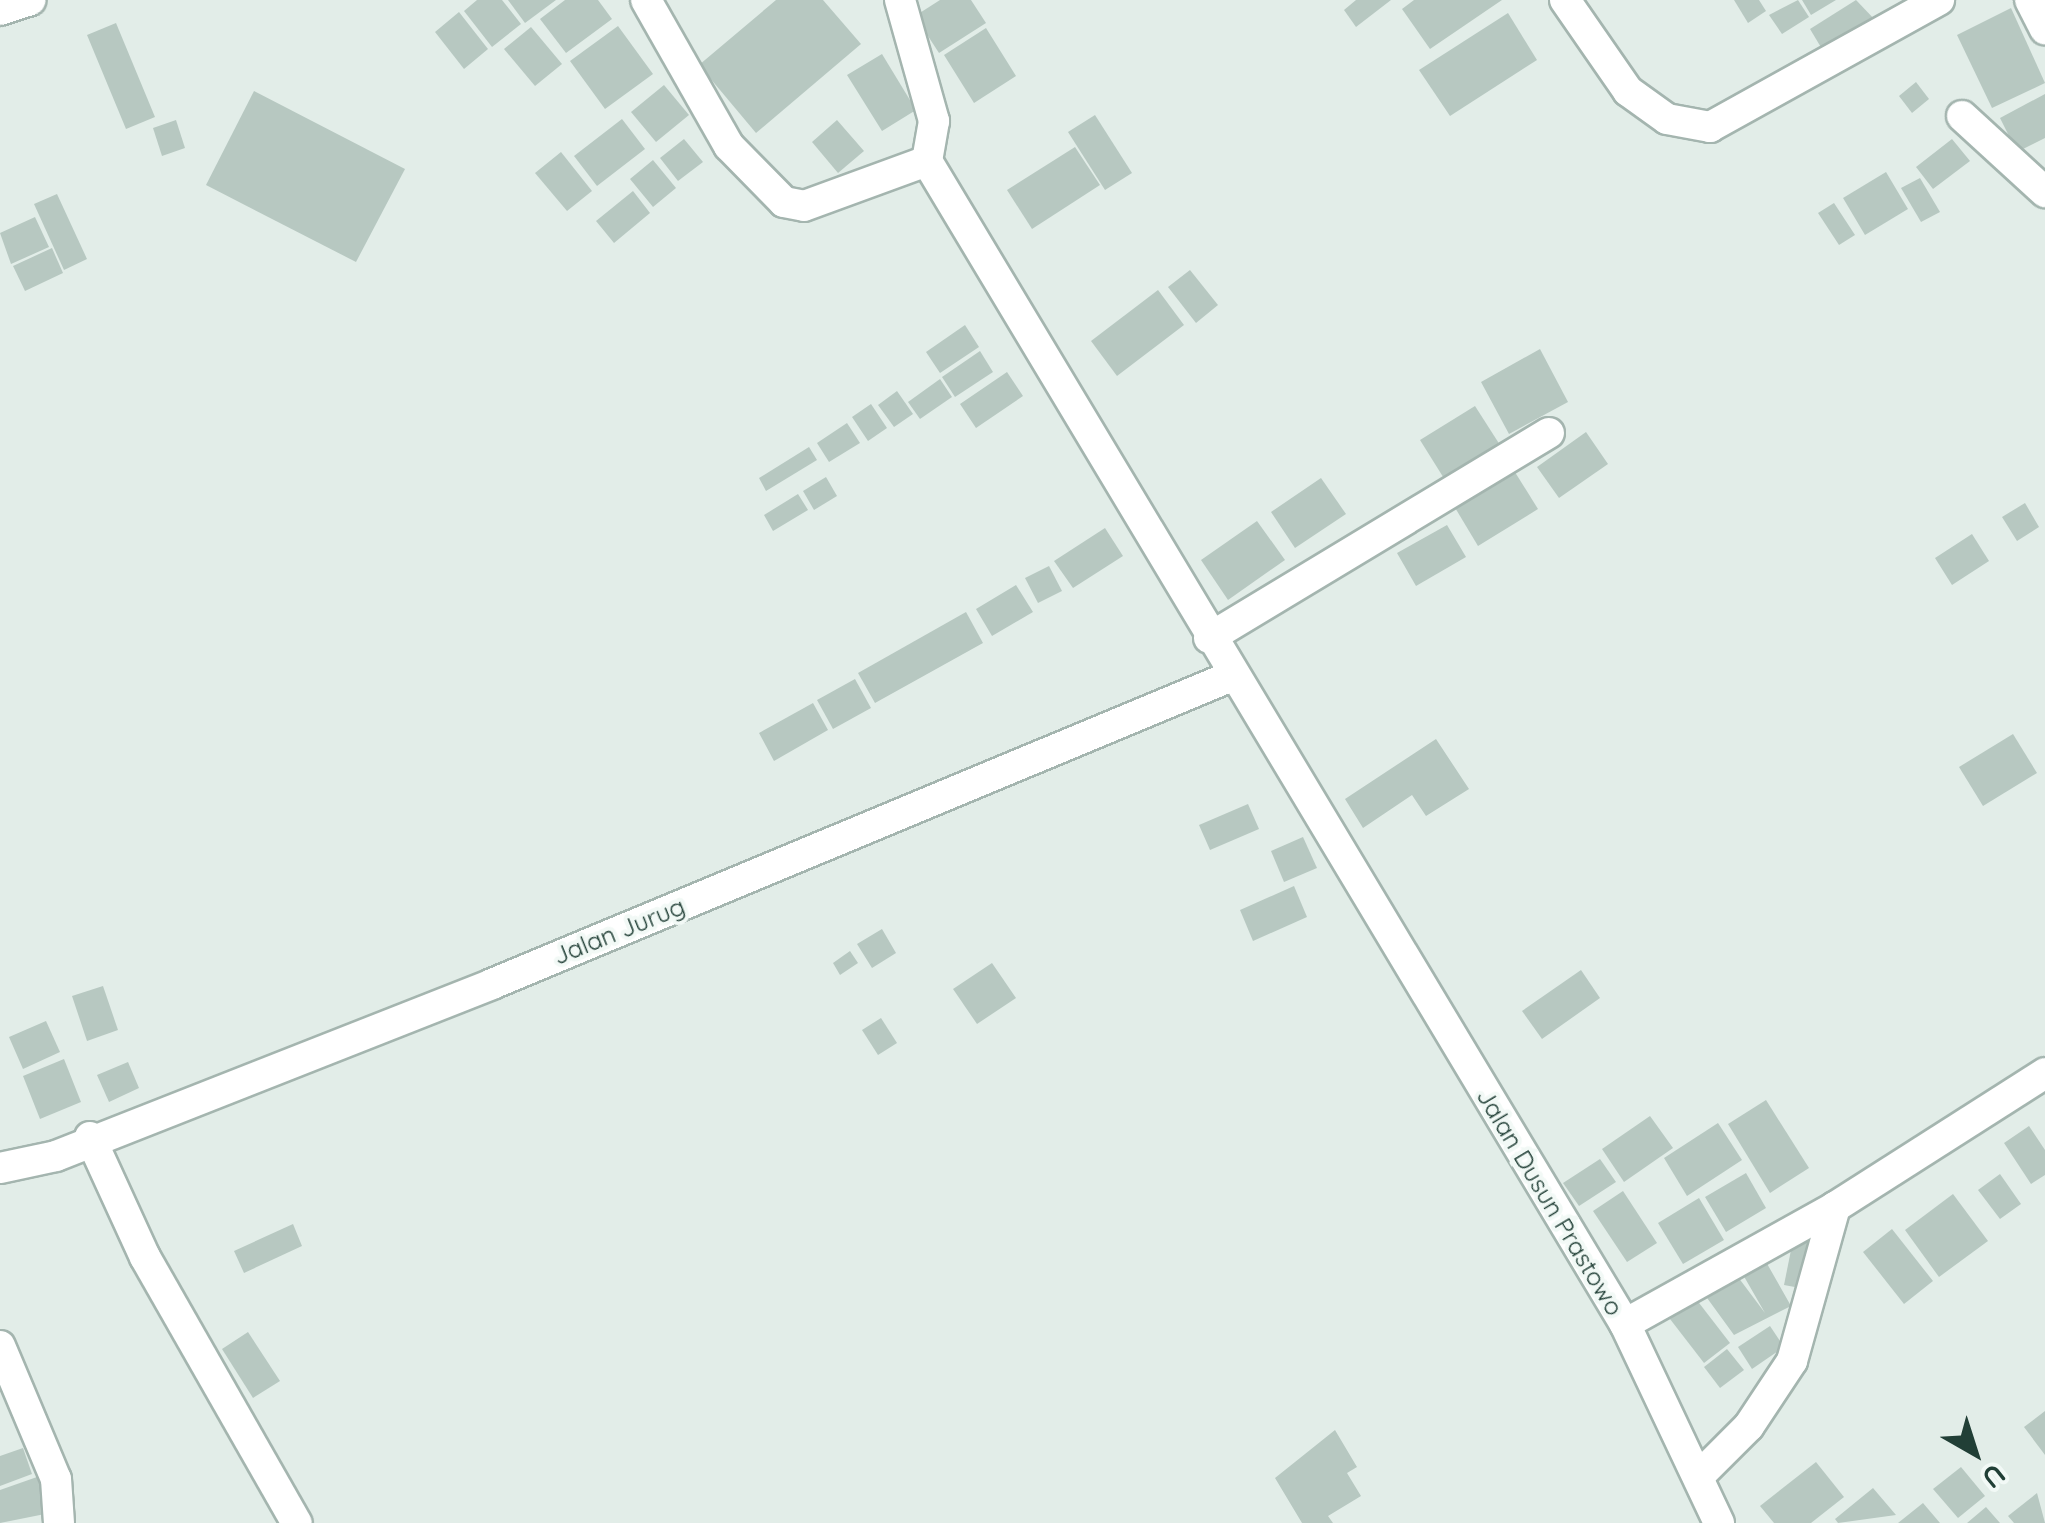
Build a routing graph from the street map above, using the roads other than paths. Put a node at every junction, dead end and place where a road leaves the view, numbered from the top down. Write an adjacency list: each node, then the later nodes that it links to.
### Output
1 (30, 0): 7 (street)
2 (646, 0): 10 (street)
3 (900, 0): 10 (street)
4 (1565, 0): 5 (street)
5 (1940, 0)
6 (2030, 0): 8 (street)
7 (0, 10)
8 (2045, 29)
9 (1962, 116): 11 (street)
10 (927, 162): 13 (street, Jalan Dusun Prastowo)
11 (2045, 192)
12 (1550, 434): 13 (street)
13 (1209, 638): 14 (street, Jalan Dusun Prastowo)
14 (1232, 676): 16 (street, Jalan Jurug); 19 (street, Jalan Dusun Prastowo)
15 (2045, 1072): 18 (street)
16 (90, 1137): 17 (street, Jalan Jurug); 23 (street)
17 (0, 1168)
18 (1835, 1207): 19 (street); 21 (street)
19 (1624, 1324): 21 (street, Jalan Dusun Prastowo)
20 (0, 1346): 22 (street)
21 (1702, 1473): 24 (street, Jalan Dusun Prastowo)
22 (59, 1523)
23 (297, 1523)
24 (1720, 1523)

